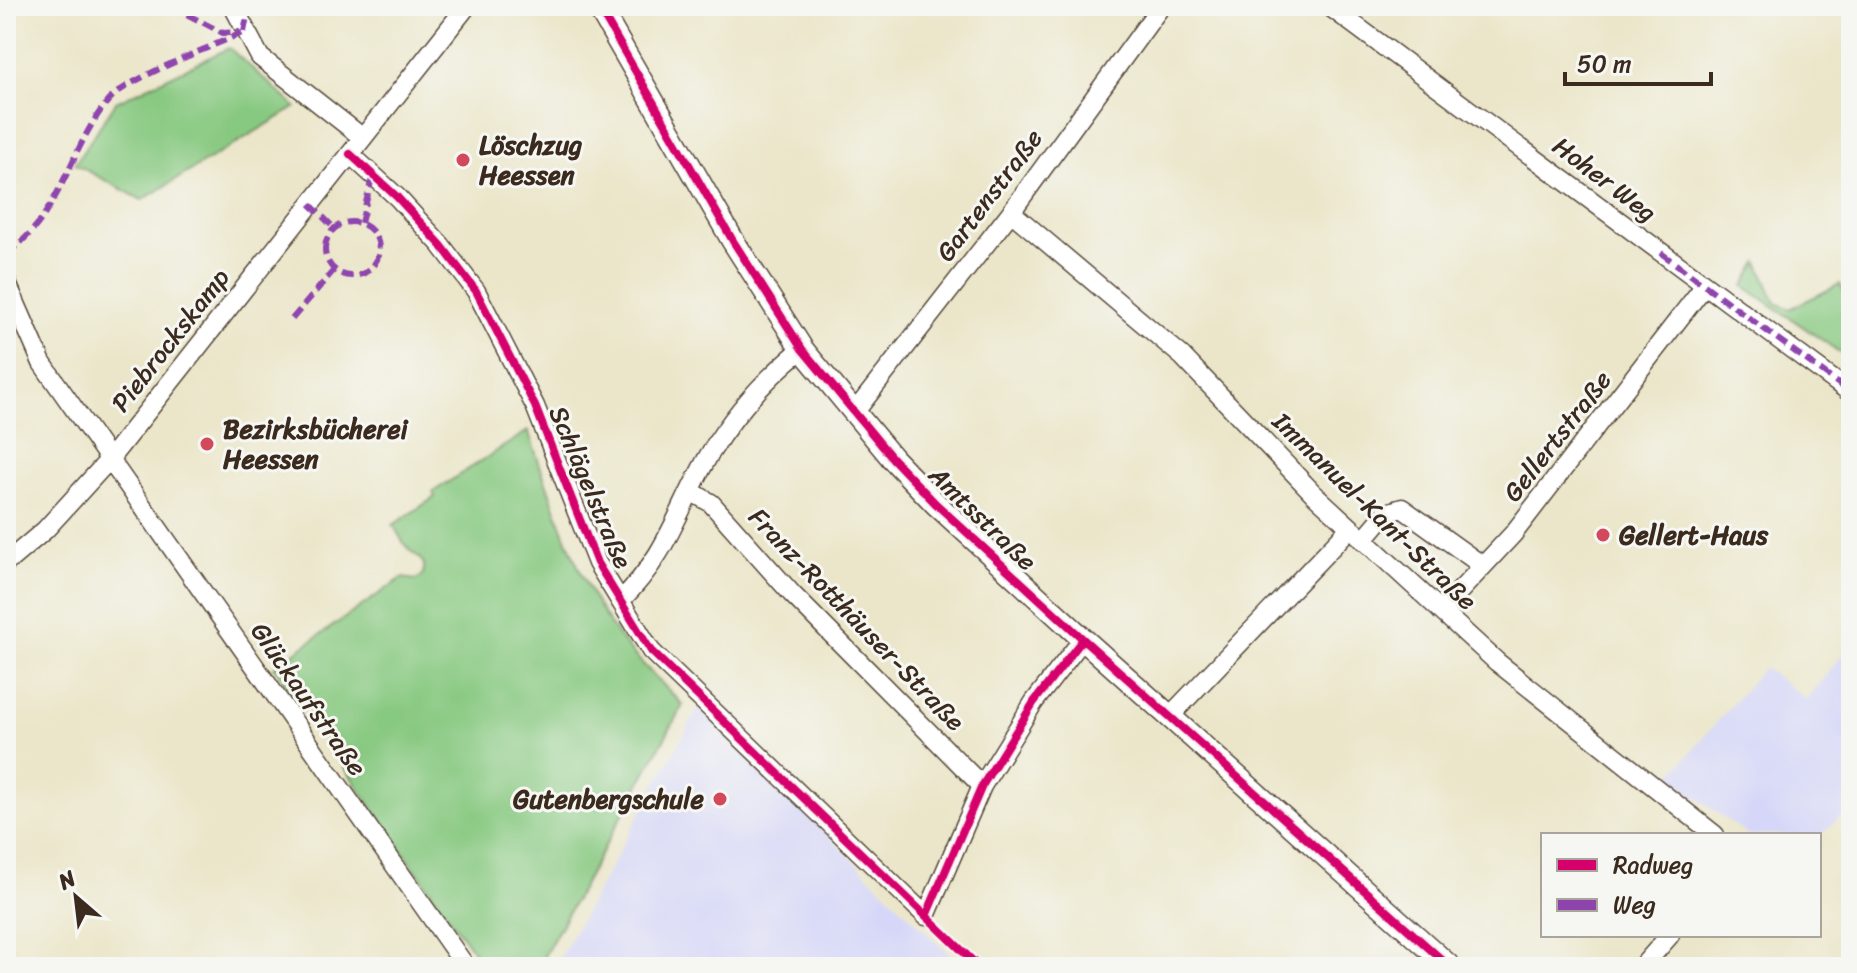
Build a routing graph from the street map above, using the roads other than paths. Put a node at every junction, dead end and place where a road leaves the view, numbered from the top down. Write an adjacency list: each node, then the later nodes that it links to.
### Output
1 (233, 6): 6 (street)
2 (467, 6): 6 (street, Piebrockskamp)
3 (598, 6): 11 (street, Amtsstraße)
4 (1161, 6): 8 (street, Gartenstraße)
5 (1329, 6): 10 (street, Hoher Weg)
6 (363, 138): 7 (street, Piebrockskamp)
7 (350, 154): 14 (street, Piebrockskamp); 19 (street, Schlägelstraße)
8 (1011, 212): 13 (street, Gartenstraße); 16 (street, Immanuel-Kant-Straße)
9 (6, 281): 14 (street, Glückaufstraße)
10 (1705, 285): 12 (street, Hoher Weg); 18 (street, Gellertstraße)
11 (802, 349): 13 (street, Amtsstraße); 15 (street)
12 (1851, 393)
13 (854, 413): 21 (street, Amtsstraße)
14 (108, 461): 17 (street, Piebrockskamp); 26 (street, Glückaufstraße)
15 (692, 492): 19 (street); 23 (street, Franz-Rotthäuser-Straße)
16 (1356, 534): 18 (street); 20 (street, Immanuel-Kant-Straße); 22 (street)
17 (6, 563)
18 (1483, 566): 20 (street, Gellertstraße)
19 (620, 601): 23 (street, Schlägelstraße)
20 (1441, 611): 24 (street, Immanuel-Kant-Straße)
21 (1083, 639): 22 (street, Amtsstraße); 23 (street)
22 (1171, 715): 27 (street, Amtsstraße)
23 (982, 786)
24 (1712, 833)
25 (1668, 937): 28 (street)
26 (466, 967)
27 (1450, 967)
28 (1642, 967)

